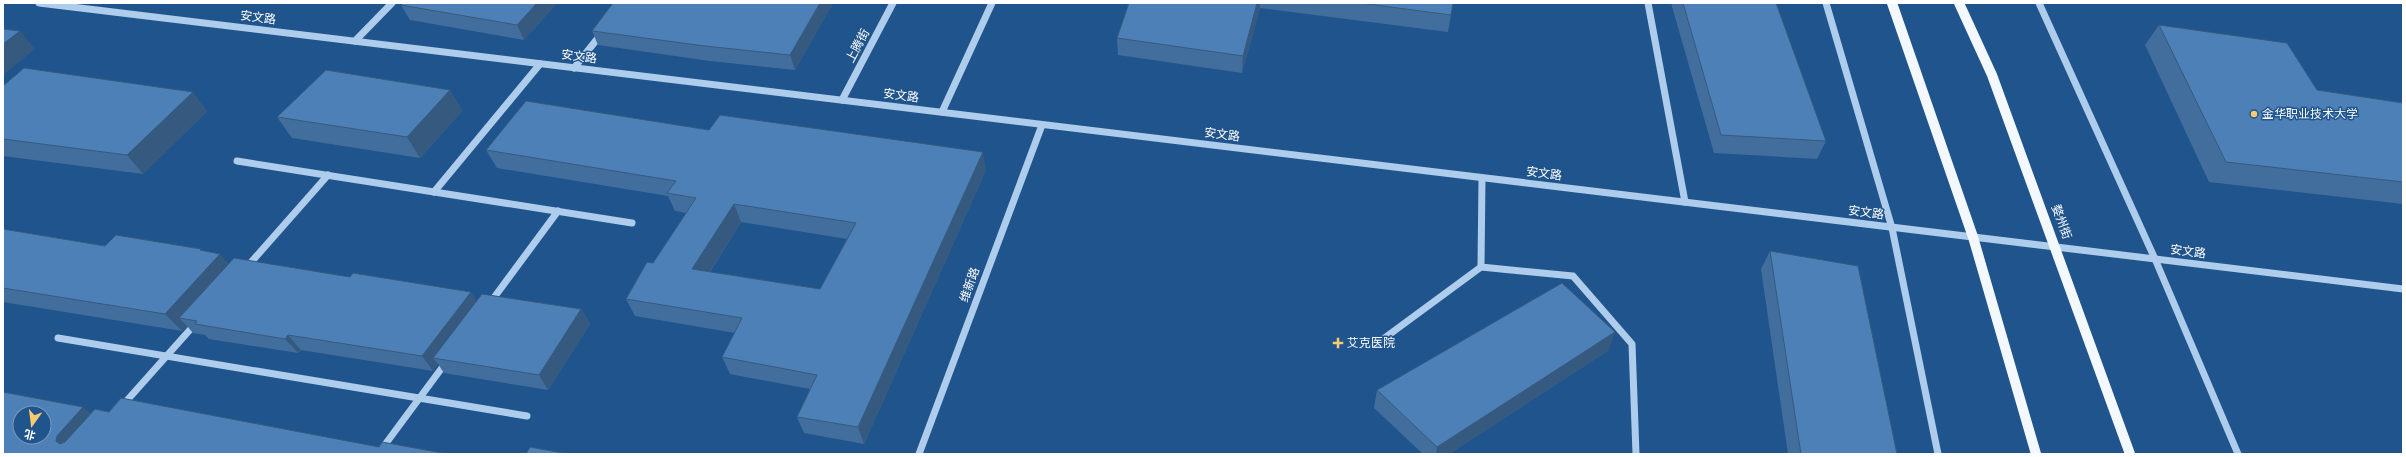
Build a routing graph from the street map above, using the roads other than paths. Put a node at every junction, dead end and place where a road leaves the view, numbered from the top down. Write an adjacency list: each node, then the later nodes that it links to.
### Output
1 (40, 3): 11 (street, 安文路)
2 (95, 3): 11 (street)
3 (392, 3): 13 (street)
4 (893, 3): 16 (street, 上腾街)
5 (992, 3): 17 (street)
6 (1648, 3): 23 (street)
7 (1826, 3): 26 (street)
8 (1892, 3): 27 (main road)
9 (1959, 3): 28 (main road, 婺州街)
10 (2039, 3): 29 (street)
11 (88, 9): 13 (street, 安文路)
12 (606, 26): 15 (street)
13 (355, 41): 14 (street, 安文路)
14 (540, 64): 15 (street, 安文路); 22 (street)
15 (574, 68): 16 (street, 安文路)
16 (842, 100): 17 (street, 安文路)
17 (942, 112): 18 (street, 安文路)
18 (1042, 125): 21 (street, 安文路); 43 (street, 维新路)
19 (237, 161): 20 (street)
20 (328, 175): 22 (street); 31 (street)
21 (1482, 178): 23 (street, 安文路); 30 (street)
22 (434, 192): 24 (street)
23 (1685, 202): 26 (street, 安文路)
24 (558, 211): 25 (street); 33 (street)
25 (632, 223)
26 (1892, 228): 27 (street, 安文路); 45 (street)
27 (1973, 237): 28 (street, 安文路); 46 (main road)
28 (2056, 247): 29 (street, 安文路); 47 (main road, 婺州街)
29 (2155, 259): 32 (street, 安文路); 48 (street)
30 (1481, 267): 36 (street); 44 (street)
31 (240, 275)
32 (2403, 289)
33 (484, 311)
34 (203, 316): 38 (street)
35 (58, 338): 38 (street)
36 (1375, 345)
37 (452, 355): 39 (street)
38 (166, 357): 39 (street); 40 (street)
39 (419, 398): 41 (street); 42 (street)
40 (115, 414)
41 (527, 416)
42 (378, 454)
43 (920, 454)
44 (1636, 454)
45 (1938, 454)
46 (2036, 454)
47 (2130, 454)
48 (2238, 454)

